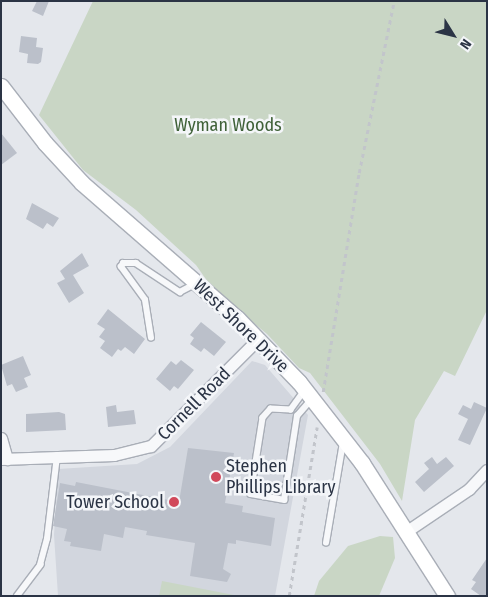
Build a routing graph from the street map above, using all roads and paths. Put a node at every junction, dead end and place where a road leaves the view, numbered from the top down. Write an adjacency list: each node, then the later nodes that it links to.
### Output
1 (394, 1): 6 (path)
2 (1, 86): 3 (main road, West Shore Drive)
3 (196, 282): 4 (lane); 5 (main road, West Shore Drive)
4 (151, 338)
5 (258, 339): 6 (main road, West Shore Drive); 9 (street, Cornell Road)
6 (313, 399): 6 (lane); 7 (main road, West Shore Drive); 15 (path)
7 (344, 437): 12 (main road, West Shore Drive); 13 (lane)
8 (1, 438): 10 (street)
9 (57, 456): 10 (street, Cornell Road); 14 (lane)
10 (4, 459)
11 (487, 470): 12 (street)
12 (407, 531): 16 (main road, West Shore Drive)
13 (326, 544)
14 (17, 596)
15 (289, 596)
16 (447, 596)

